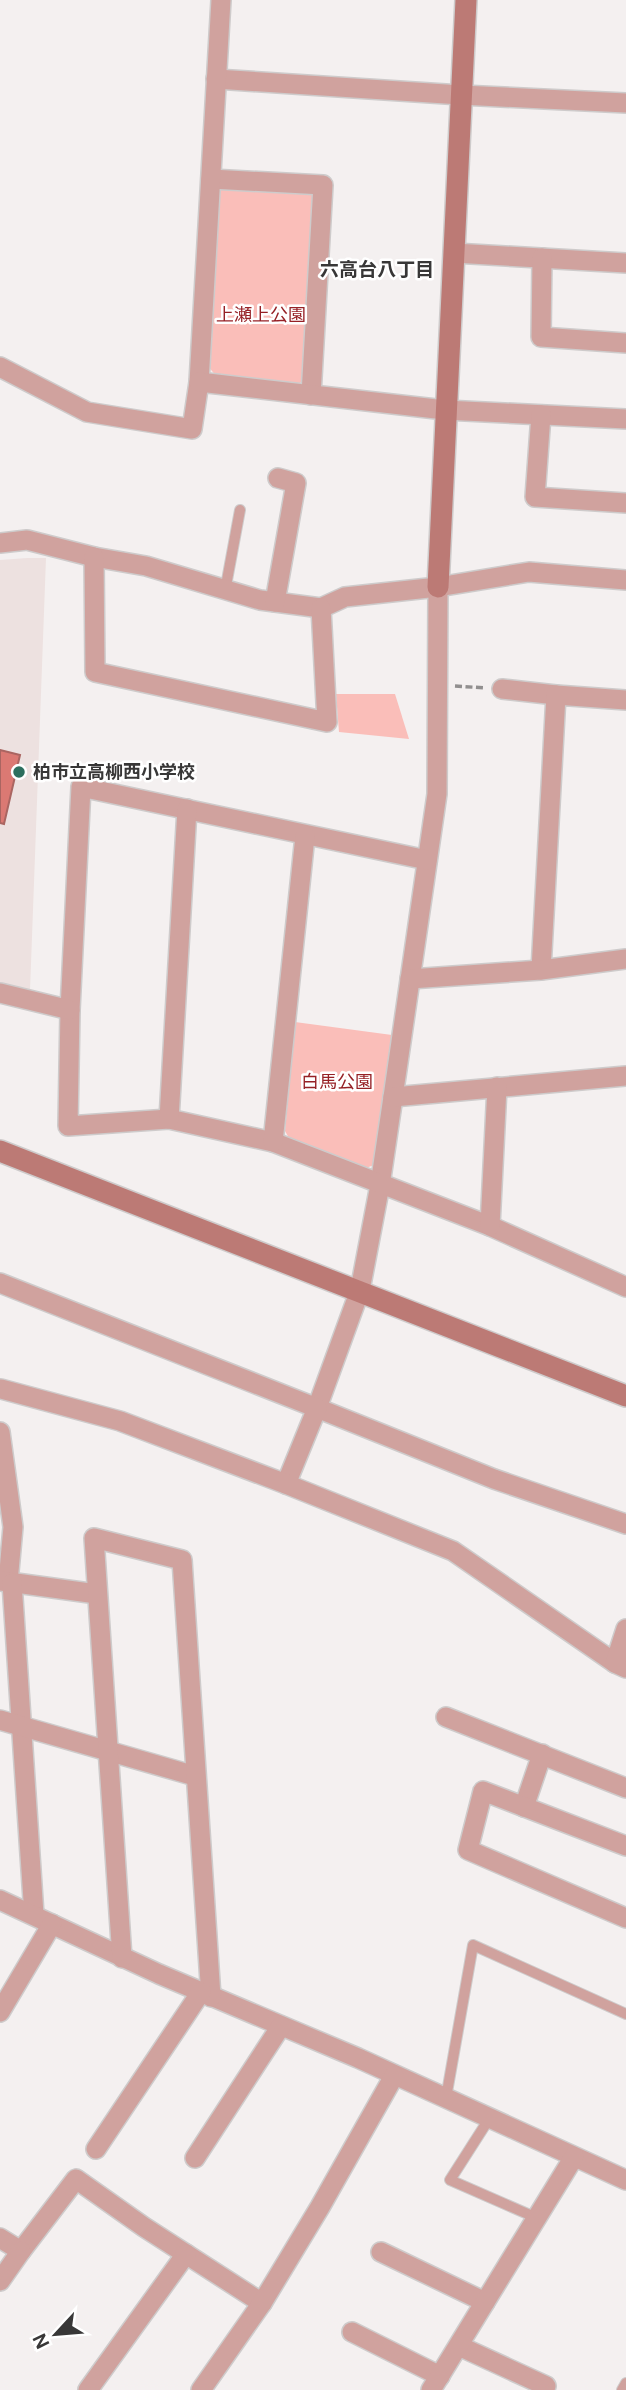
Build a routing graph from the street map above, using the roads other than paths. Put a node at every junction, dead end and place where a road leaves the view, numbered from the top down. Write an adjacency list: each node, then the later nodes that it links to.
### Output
1 (221, 0): 3 (street)
2 (466, 0): 4 (street)
3 (216, 79): 4 (street); 6 (street)
4 (461, 95): 5 (street); 7 (street)
5 (626, 103)
6 (211, 179): 12 (street); 13 (street)
7 (454, 253): 8 (street); 14 (street)
8 (542, 258): 9 (street); 10 (street)
9 (626, 263)
10 (626, 343)
11 (0, 367): 12 (street)
12 (199, 382): 13 (street)
13 (311, 395): 14 (street)
14 (445, 410): 15 (street); 23 (street)
15 (541, 415): 16 (street); 18 (street)
16 (626, 419)
17 (278, 478): 25 (street)
18 (626, 503)
19 (240, 510): 24 (lane)
20 (0, 543): 21 (street)
21 (94, 557): 24 (street); 26 (street)
22 (626, 580): 23 (street)
23 (438, 587): 26 (street); 32 (street)
24 (225, 592): 25 (street)
25 (275, 602): 26 (street)
26 (321, 608)
27 (502, 689): 28 (street)
28 (556, 695): 29 (street); 34 (street)
29 (626, 700)
30 (187, 809): 31 (street); 37 (street); 41 (street)
31 (305, 836): 32 (street); 42 (street)
32 (427, 860): 35 (street)
33 (626, 959): 34 (street)
34 (541, 970): 35 (street)
35 (410, 979): 40 (street)
36 (0, 993): 37 (street)
37 (70, 1010): 41 (street)
38 (626, 1076): 39 (street)
39 (497, 1087): 40 (street); 45 (street)
40 (393, 1097): 44 (street)
41 (169, 1119): 42 (street)
42 (273, 1142): 44 (street)
43 (0, 1151): 48 (street)
44 (380, 1185): 45 (street); 48 (street)
45 (490, 1226): 47 (street)
46 (1, 1287): 52 (street)
47 (626, 1287)
48 (360, 1290): 51 (street); 52 (street)
49 (0, 1383): 50 (street)
50 (0, 1391): 54 (street)
51 (626, 1396)
52 (317, 1408): 54 (street); 55 (street)
53 (0, 1432): 56 (street)
54 (286, 1484): 59 (street)
55 (626, 1524)
56 (6, 1582): 57 (street); 62 (street)
57 (97, 1594): 63 (street); 65 (street)
58 (626, 1629): 59 (street)
59 (620, 1665)
60 (446, 1717): 64 (street)
61 (0, 1720): 62 (street)
62 (21, 1726): 63 (street); 70 (street)
63 (108, 1752): 65 (street); 73 (street)
64 (542, 1754): 66 (street); 67 (street)
65 (195, 1776): 74 (street)
66 (626, 1788)
67 (524, 1807): 68 (street); 71 (street)
68 (626, 1846)
69 (0, 1900): 70 (street)
70 (34, 1914): 72 (street)
71 (626, 1918)
72 (52, 1924): 73 (street); 75 (street)
73 (122, 1958): 74 (street)
74 (206, 1994): 77 (street); 81 (street)
75 (0, 2012)
76 (626, 2014): 79 (lane)
77 (281, 2026): 78 (street); 83 (street)
78 (394, 2076): 79 (street); 92 (street)
79 (446, 2098): 80 (street)
80 (489, 2119): 82 (street); 85 (lane)
81 (96, 2149)
82 (574, 2157): 84 (street); 85 (street)
83 (195, 2158)
84 (626, 2180)
85 (537, 2218): 91 (street)
86 (0, 2238): 87 (street)
87 (21, 2251): 89 (street); 90 (street)
88 (381, 2252): 91 (street)
89 (186, 2254): 92 (street); 98 (street)
90 (0, 2281)
91 (485, 2302): 94 (street)
92 (262, 2303): 99 (street)
93 (352, 2332): 95 (street)
94 (459, 2346): 95 (street); 97 (street)
95 (436, 2383)
96 (626, 2383): 100 (lane)
97 (546, 2386)
98 (88, 2390)
99 (201, 2390)
100 (622, 2390)

